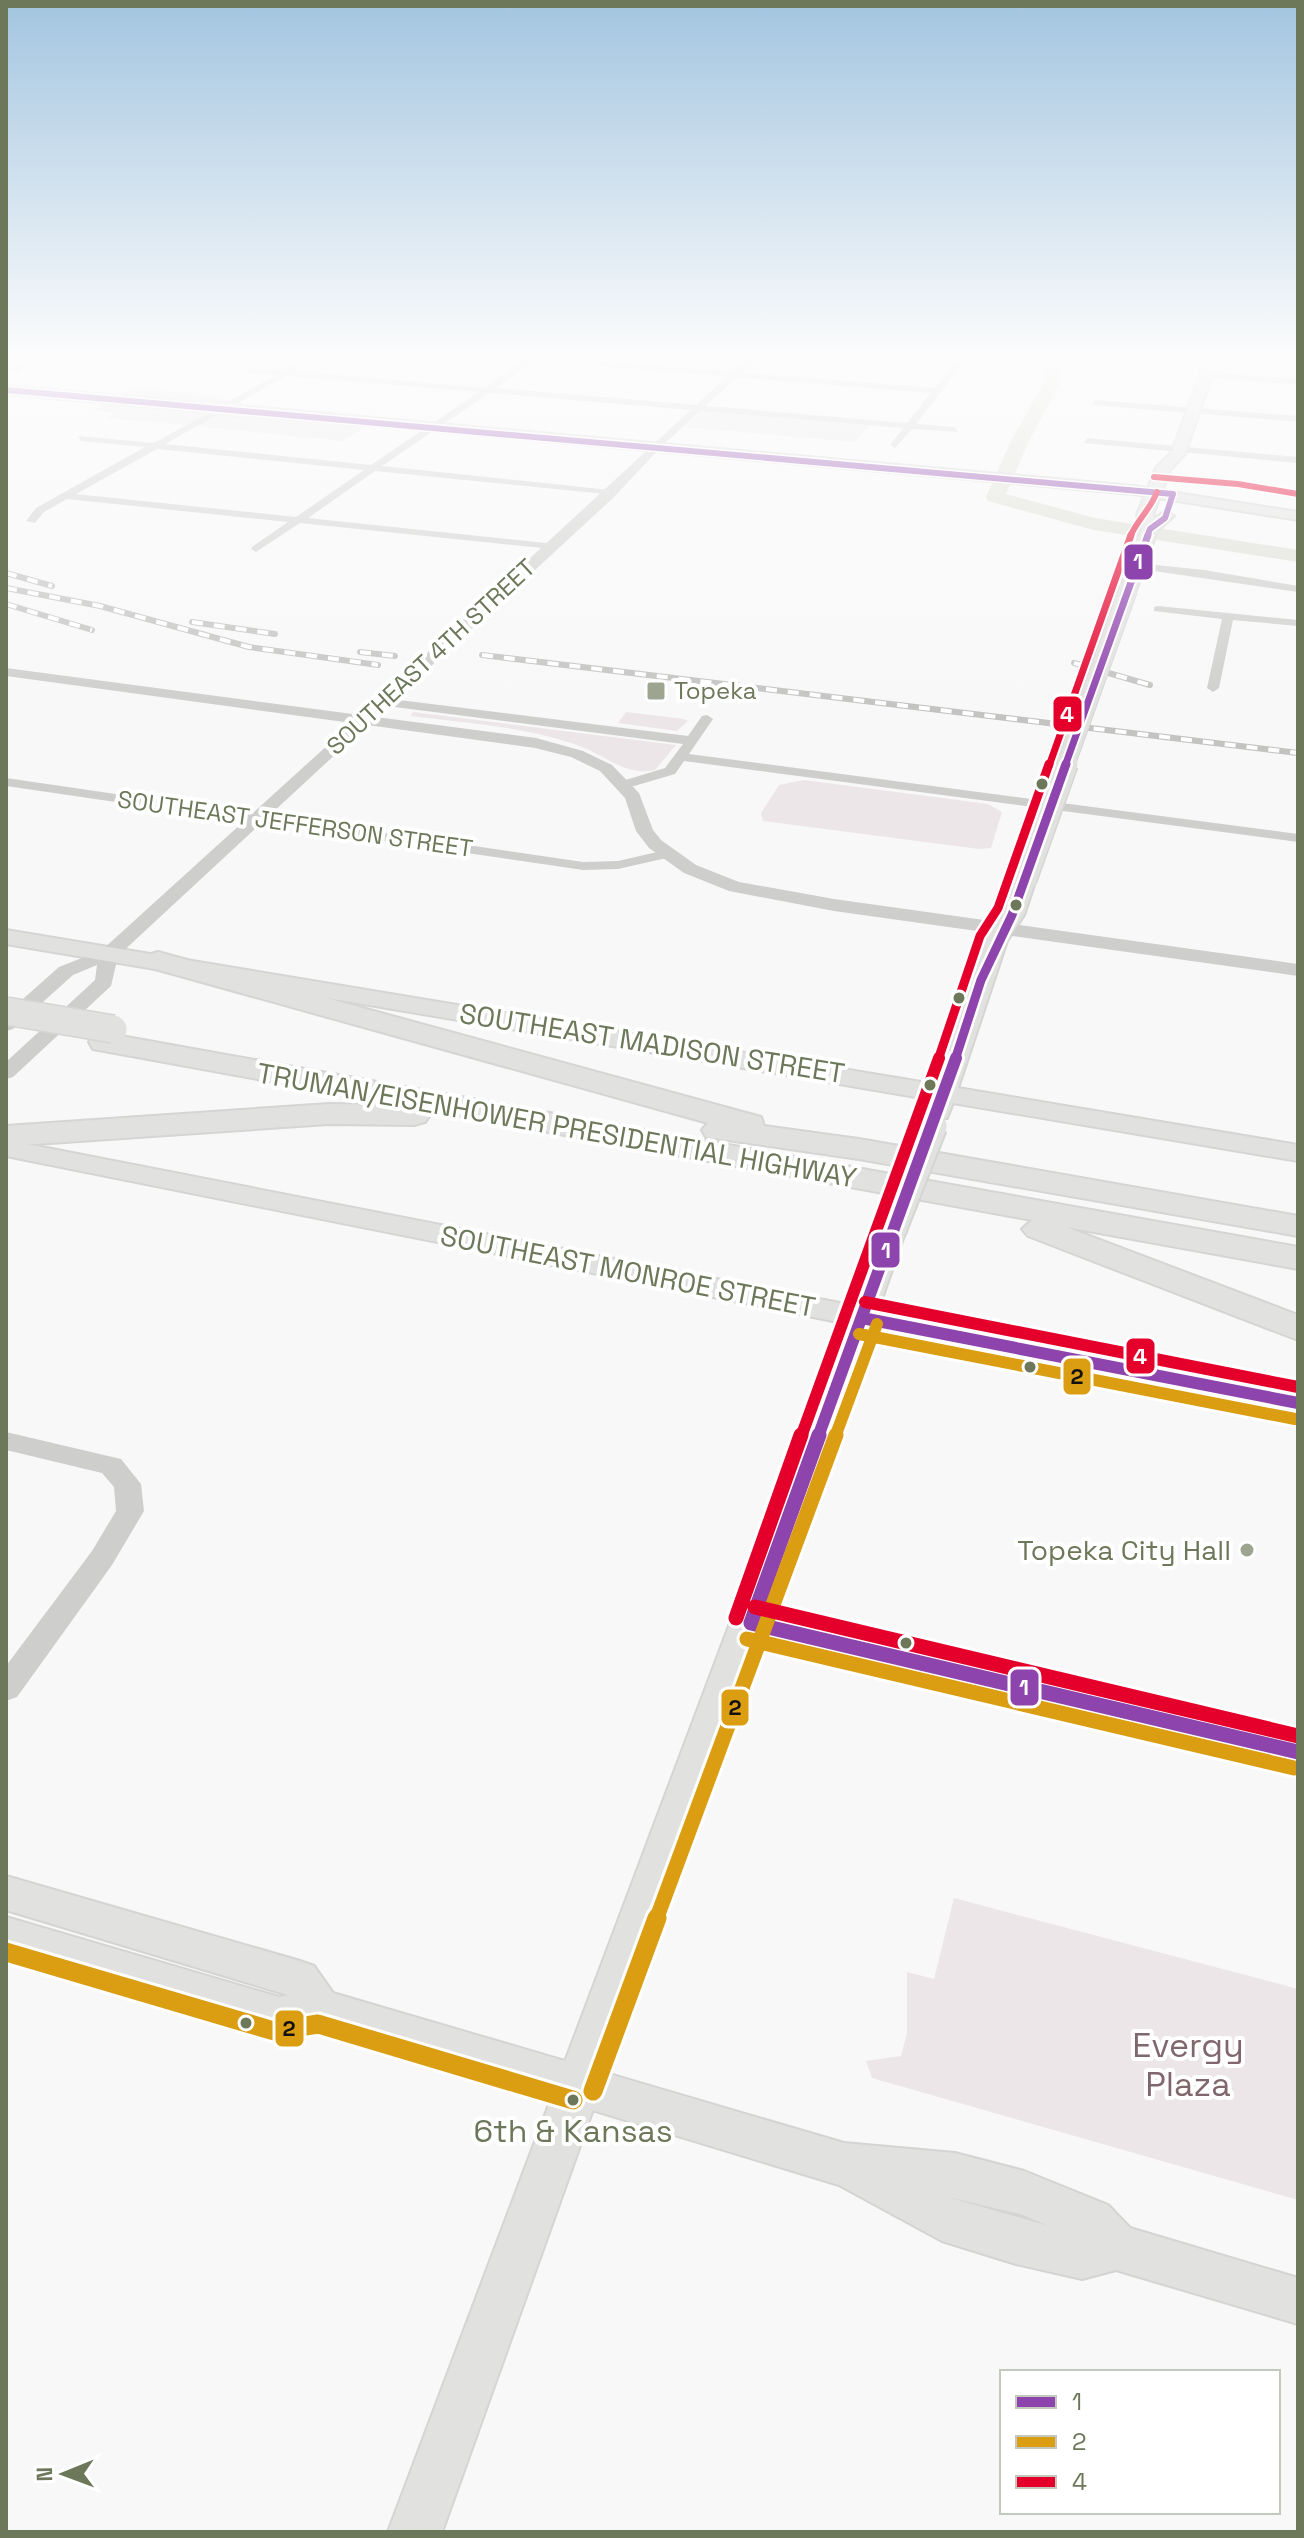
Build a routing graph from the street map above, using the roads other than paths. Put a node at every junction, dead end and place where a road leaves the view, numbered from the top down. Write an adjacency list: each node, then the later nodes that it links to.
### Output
1 (100, 476): 11 (street)
2 (364, 476): 13 (street)
3 (439, 476): 8 (street)
4 (627, 476): 8 (street, SOUTHEAST 4TH STREET)
5 (986, 476): 9 (main road)
6 (1161, 476): 9 (main road)
7 (1179, 476): 10 (main road)
8 (610, 493): 16 (street, SOUTHEAST 4TH STREET)
9 (1153, 493): 10 (main road); 15 (main road)
10 (1173, 495): 12 (main road); 15 (main road)
11 (65, 496): 13 (street); 14 (street)
12 (1298, 513)
13 (303, 519): 16 (street); 17 (street)
14 (31, 521)
15 (1147, 522): 18 (main road)
16 (552, 546): 25 (street, SOUTHEAST 4TH STREET)
17 (256, 549)
18 (1139, 558): 19 (street); 35 (main road, bridge)
19 (1298, 589)
20 (1158, 609): 21 (street)
21 (1228, 616): 22 (street); 24 (street)
22 (1298, 623)
23 (6, 672): 26 (street)
24 (1213, 688)
25 (383, 702): 26 (street, SOUTHEAST 4TH STREET); 28 (street)
26 (364, 718): 31 (street); 32 (street, SOUTHEAST 4TH STREET)
27 (707, 719): 28 (street)
28 (693, 741): 29 (street)
29 (681, 757): 31 (street); 33 (street)
30 (6, 782): 32 (street, SOUTHEAST JEFFERSON STREET)
31 (624, 785): 34 (street)
32 (255, 820): 34 (street, SOUTHEAST JEFFERSON STREET); 37 (street, SOUTHEAST 4TH STREET)
33 (1298, 838)
34 (666, 854): 35 (street)
35 (1004, 928): 39 (street); 44 (main road)
36 (6, 937): 37 (main road, SOUTHEAST MADISON STREET)
37 (109, 954): 38 (main road, SOUTHEAST MADISON STREET); 41 (street, SOUTHEAST 4TH STREET); 43 (street, SOUTHEAST 4TH STREET)
38 (158, 961): 44 (main road, SOUTHEAST MADISON STREET); 48 (highway)
39 (1298, 970)
40 (6, 1011): 42 (highway, TRUMAN/EISENHOWER PRESIDENTIAL HIGHWAY, bridge)
41 (6, 1025): 42 (highway, TRUMAN/EISENHOWER PRESIDENTIAL HIGHWAY)
42 (108, 1036): 45 (highway, TRUMAN/EISENHOWER PRESIDENTIAL HIGHWAY); 48 (highway, TRUMAN/EISENHOWER PRESIDENTIAL HIGHWAY)
43 (6, 1073)
44 (944, 1093): 49 (main road, SOUTHEAST MADISON STREET); 55 (main road, bridge)
45 (552, 1124): 46 (highway); 50 (highway, TRUMAN/EISENHOWER PRESIDENTIAL HIGHWAY)
46 (6, 1136)
47 (6, 1148): 55 (main road, SOUTHEAST MONROE STREET)
48 (859, 1149): 51 (highway, TRUMAN/EISENHOWER PRESIDENTIAL HIGHWAY)
49 (1298, 1153)
50 (948, 1196): 54 (highway, TRUMAN/EISENHOWER PRESIDENTIAL HIGHWAY); 56 (highway)
51 (1159, 1201): 52 (highway); 53 (highway, TRUMAN/EISENHOWER PRESIDENTIAL HIGHWAY)
52 (1298, 1215)
53 (1298, 1226)
54 (1298, 1258)
55 (862, 1318): 57 (main road, SOUTHEAST MONROE STREET); 59 (main road)
56 (1298, 1328)
57 (1298, 1403)
58 (6, 1441): 60 (street)
59 (751, 1623): 61 (street); 65 (main road)
60 (6, 1689)
61 (1298, 1752)
62 (6, 1893): 64 (main road)
63 (6, 1935): 64 (main road)
64 (319, 2008): 65 (main road)
65 (578, 2085): 66 (main road); 67 (main road)
66 (1298, 2301)
67 (415, 2532)

